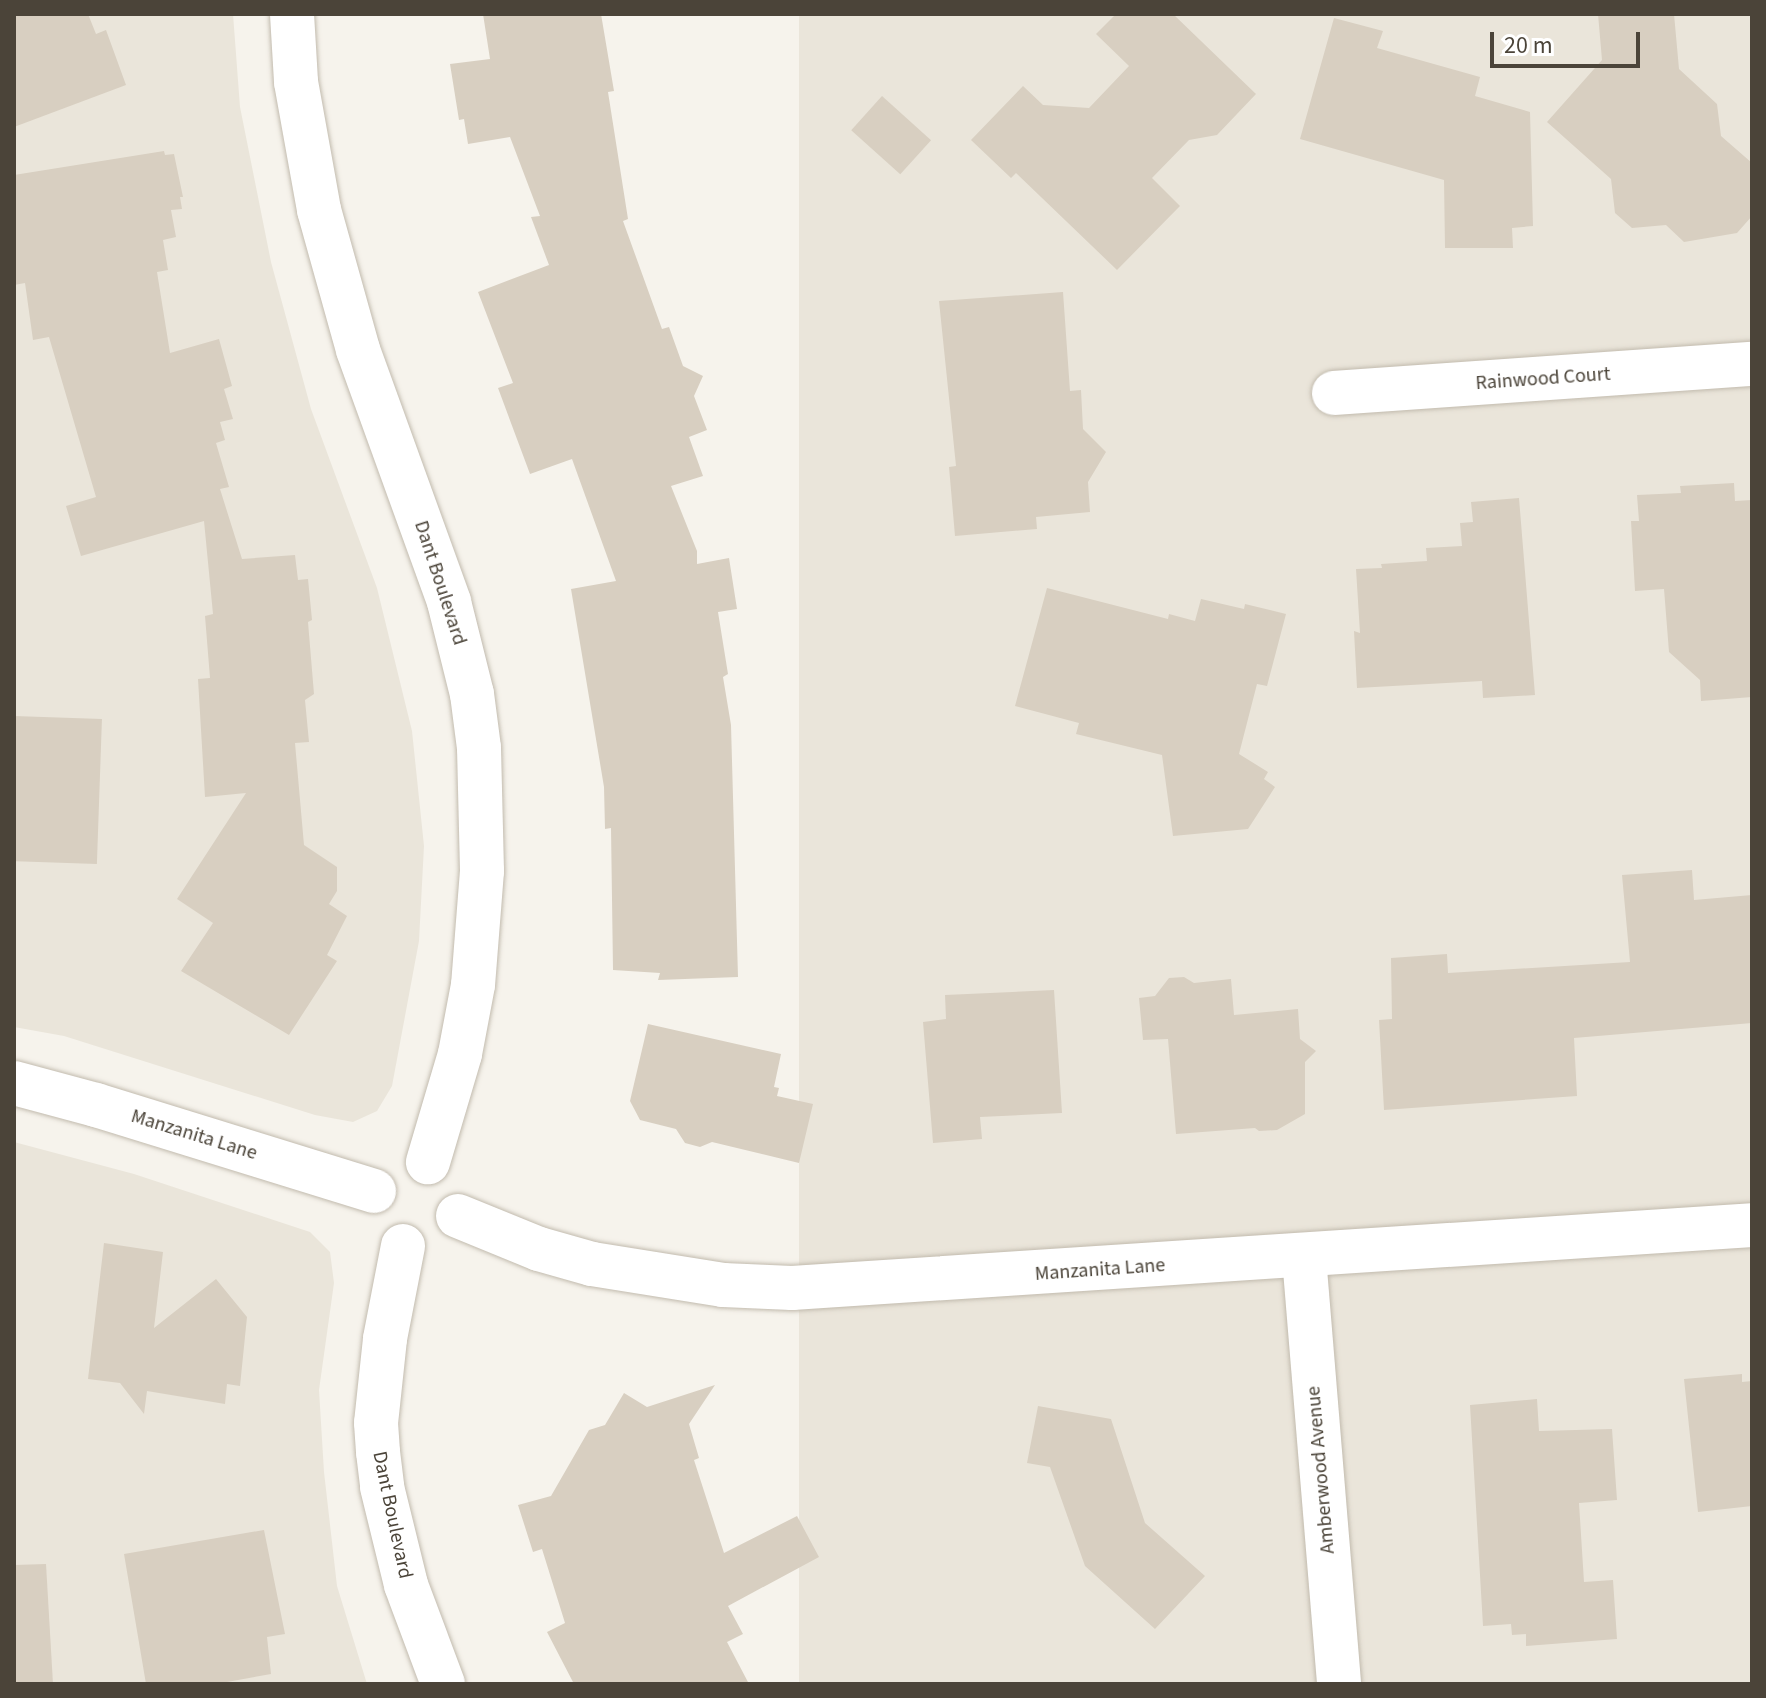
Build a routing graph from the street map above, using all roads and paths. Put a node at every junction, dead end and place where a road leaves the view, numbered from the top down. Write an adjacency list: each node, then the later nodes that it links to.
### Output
1 (292, 14): 5 (street, Dant Boulevard)
2 (1752, 364): 3 (street, Rainwood Court)
3 (1334, 393)
4 (14, 1083): 6 (street, Manzanita Lane)
5 (428, 1162): 6 (street); 7 (street)
6 (374, 1191): 9 (street)
7 (458, 1216): 9 (street); 10 (street, Manzanita Lane)
8 (1752, 1225): 10 (street, Manzanita Lane)
9 (403, 1246): 11 (street, Dant Boulevard)
10 (1304, 1257): 12 (street, Amberwood Avenue)
11 (443, 1684)
12 (1339, 1684)

